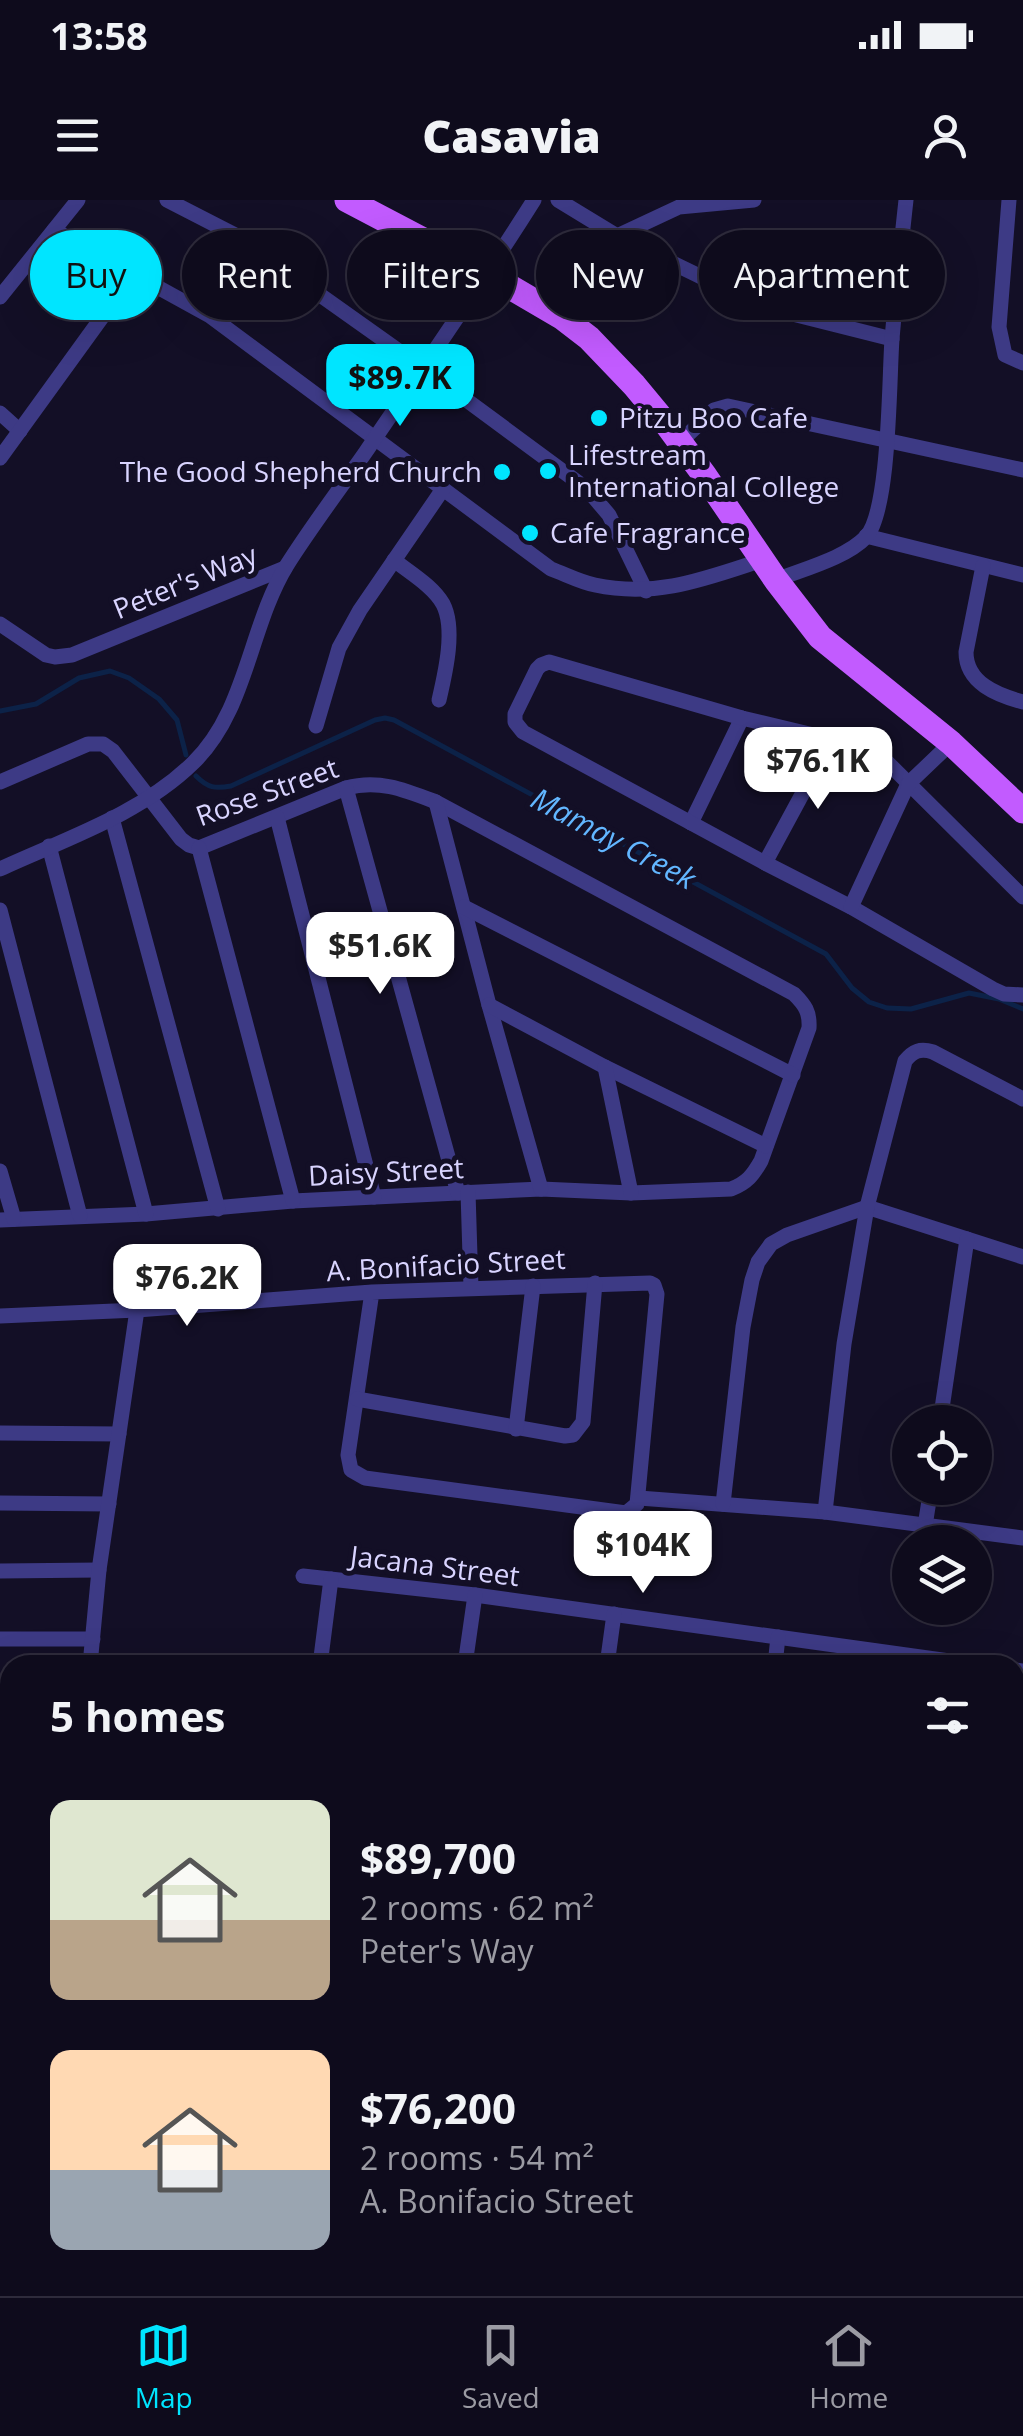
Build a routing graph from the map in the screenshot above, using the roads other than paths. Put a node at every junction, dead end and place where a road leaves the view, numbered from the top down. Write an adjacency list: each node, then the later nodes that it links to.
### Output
1 (78, 200): 9 (street)
2 (167, 200): 25 (street)
3 (347, 200): 10 (main road)
4 (534, 200): 11 (street, Peter's Way)
5 (558, 200): 12 (street)
6 (754, 200): 13 (street)
7 (906, 200): 23 (street)
8 (1009, 200): 15 (street)
9 (54, 230)
10 (404, 230)
11 (515, 230)
12 (607, 230)
13 (630, 230)
14 (30, 260): 20 (street)
15 (1005, 263): 17 (street); 24 (street)
16 (679, 266): 23 (street)
17 (1023, 266)
18 (162, 289): 28 (street)
19 (516, 290): 30 (main road)
20 (0, 297)
21 (100, 320): 27 (street)
22 (456, 320): 25 (street, Peter's Way)
23 (892, 339): 29 (street)
24 (1023, 363)
25 (423, 368): 28 (street, Peter's Way); 40 (street)
26 (0, 413): 27 (street)
27 (20, 431): 31 (street)
28 (374, 438): 33 (street); 37 (street, Peter's Way)
29 (887, 440): 30 (street); 32 (street); 34 (street)
30 (680, 442): 38 (main road)
31 (0, 458)
32 (1023, 470)
33 (443, 489): 35 (street); 40 (street)
34 (866, 536): 36 (street); 38 (street)
35 (394, 560): 42 (street); 45 (street)
36 (983, 566): 39 (street); 43 (street)
37 (285, 568): 41 (street, Peter's Way); 51 (street)
38 (768, 570): 40 (street); 47 (main road)
39 (1023, 575)
40 (646, 591)
41 (0, 624)
42 (439, 700)
43 (1023, 702)
44 (742, 718): 46 (street); 56 (street); 56 (street)
45 (316, 726)
46 (832, 739): 49 (street); 59 (street)
47 (951, 742): 49 (street); 53 (main road)
48 (0, 782): 51 (street, Rose Street)
49 (908, 784): 61 (street); 62 (street)
50 (346, 788): 52 (street, Rose Street); 54 (street, Rose Street); 73 (street)
51 (148, 796): 55 (street); 58 (street, Rose Street)
52 (436, 802): 63 (street); 68 (street, Rose Street)
53 (1023, 810)
54 (276, 817): 58 (street, Rose Street); 75 (street)
55 (112, 818): 57 (street); 78 (street)
56 (690, 823): 59 (street)
57 (49, 846): 60 (street); 79 (street)
58 (199, 848): 76 (street)
59 (764, 863): 62 (street)
60 (0, 869)
61 (1023, 896)
62 (851, 907): 65 (street)
63 (464, 908): 66 (street); 68 (street)
64 (0, 910): 80 (street)
65 (1023, 995)
66 (489, 1006): 67 (street); 72 (street)
67 (605, 1067): 70 (street); 74 (street)
68 (794, 1075): 70 (street, Rose Street)
69 (1023, 1100): 77 (street)
70 (763, 1153): 74 (street, Daisy Street)
71 (0, 1171): 81 (street)
72 (541, 1189): 73 (street, Daisy Street); 74 (street, Daisy Street)
73 (463, 1193): 75 (street, Daisy Street); 86 (street)
74 (630, 1193)
75 (374, 1197): 76 (street, Daisy Street)
76 (294, 1201): 78 (street, Daisy Street)
77 (868, 1207): 82 (street); 98 (street); 99 (street)
78 (218, 1209): 79 (street, Daisy Street)
79 (146, 1214): 80 (street, Daisy Street)
80 (80, 1216): 81 (street, Daisy Street)
81 (7, 1220)
82 (967, 1239): 83 (street); 91 (street)
83 (1023, 1258)
84 (595, 1284): 85 (street, A. Bonifacio Street); 92 (street); 95 (street, A. Bonifacio Street)
85 (533, 1286): 86 (street, A. Bonifacio Street); 92 (street)
86 (471, 1288): 87 (street, A. Bonifacio Street)
87 (372, 1292): 88 (street, A. Bonifacio Street); 90 (street)
88 (137, 1310): 89 (street, A. Bonifacio Street); 94 (street)
89 (0, 1316)
90 (357, 1400): 92 (street); 95 (street)
91 (943, 1405)
92 (516, 1429)
93 (0, 1433): 94 (street)
94 (119, 1434): 97 (street)
95 (639, 1498): 98 (street)
96 (0, 1503): 97 (street)
97 (109, 1504): 103 (street)
98 (724, 1504): 99 (street)
99 (825, 1512): 100 (street)
100 (918, 1525)
101 (992, 1534): 102 (street)
102 (1023, 1538)
103 (100, 1570): 104 (street); 111 (street)
104 (0, 1571)
105 (303, 1576): 106 (street, Jacana Street)
106 (331, 1579): 107 (street, Jacana Street); 113 (street)
107 (475, 1595): 108 (street, Jacana Street); 114 (street)
108 (614, 1614): 109 (street, Jacana Street); 115 (street)
109 (778, 1637): 116 (street); 117 (street, Jacana Street)
110 (0, 1639): 111 (street)
111 (93, 1640): 112 (street)
112 (91, 1655)
113 (321, 1655)
114 (466, 1655)
115 (608, 1655)
116 (775, 1655)
117 (892, 1655)

